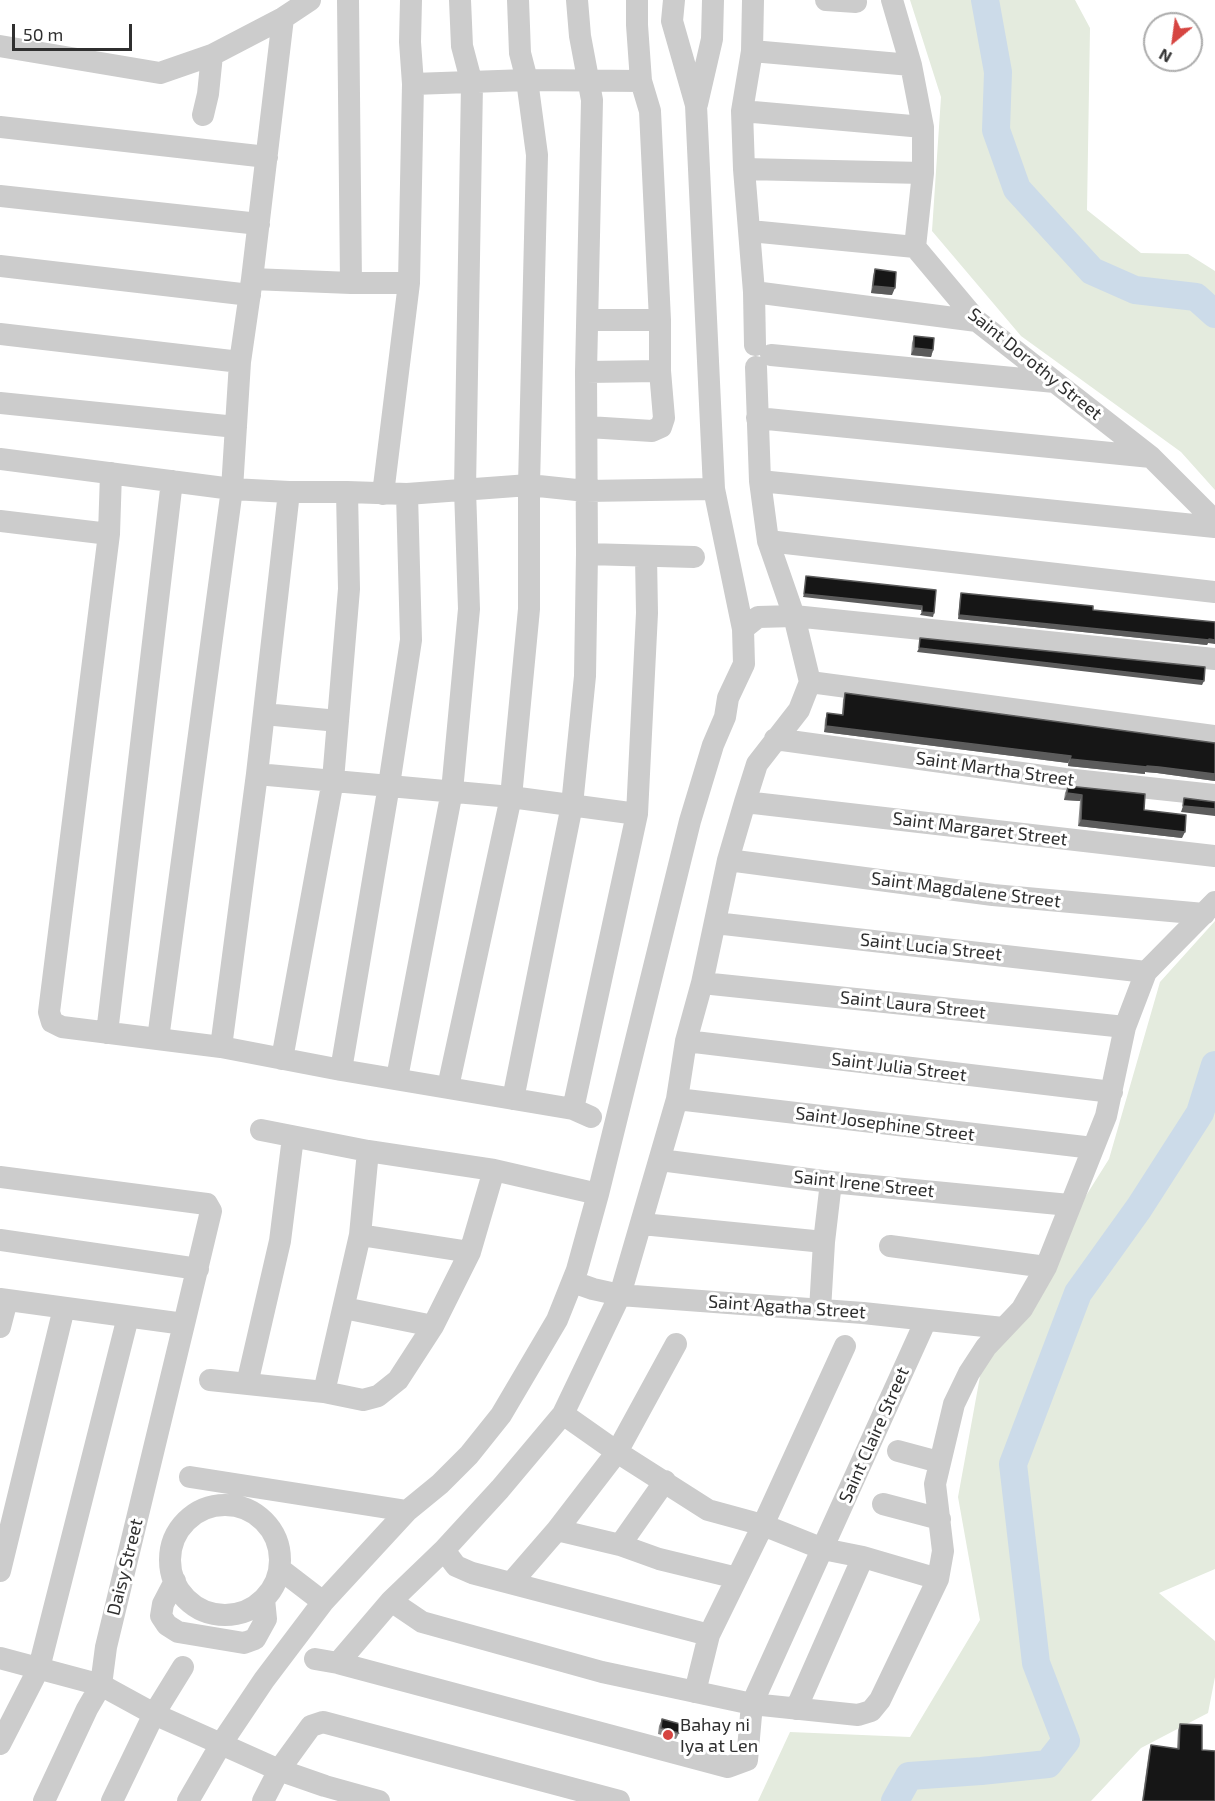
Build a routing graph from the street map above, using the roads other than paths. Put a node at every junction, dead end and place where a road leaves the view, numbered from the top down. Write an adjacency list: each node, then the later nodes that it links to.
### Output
1 (310, 0): 14 (street)
2 (348, 0): 37 (street)
3 (411, 0): 23 (street)
4 (460, 0): 20 (street)
5 (518, 0): 19 (street)
6 (577, 0): 21 (street)
7 (637, 0): 22 (street)
8 (674, 0): 24 (street)
9 (713, 0): 24 (street)
10 (753, 0): 16 (street)
11 (826, 0): 13 (street)
12 (892, 0): 18 (street)
13 (856, 2)
14 (283, 18): 17 (street); 29 (street)
15 (0, 46): 17 (street)
16 (752, 51): 18 (street); 25 (street)
17 (212, 56): 26 (street)
18 (911, 65): 28 (street)
19 (527, 80): 20 (street); 21 (street); 59 (street)
20 (471, 81): 23 (street); 61 (street)
21 (587, 81): 22 (street); 41 (street)
22 (641, 81): 42 (street)
23 (413, 84): 38 (street)
24 (696, 105): 62 (street)
25 (742, 111): 28 (street); 30 (street)
26 (203, 116)
27 (0, 126): 29 (street)
28 (923, 127): 31 (street)
29 (267, 157): 33 (street)
30 (744, 169): 31 (street); 34 (street)
31 (923, 173): 35 (street)
32 (0, 196): 33 (street)
33 (259, 224): 39 (street)
34 (750, 231): 35 (street); 40 (street)
35 (915, 247): 43 (street, Saint Dorothy Street)
36 (0, 266): 39 (street)
37 (351, 283): 38 (street); 39 (street)
38 (410, 283): 66 (street)
39 (251, 287): 46 (street)
40 (754, 292): 43 (street); 45 (street)
41 (589, 320): 42 (street); 47 (street)
42 (660, 320): 48 (street)
43 (977, 321): 49 (street, Saint Dorothy Street)
44 (0, 334): 46 (street)
45 (761, 356): 49 (street); 51 (street)
46 (240, 362): 52 (street)
47 (586, 372): 48 (street); 53 (street)
48 (660, 372): 53 (street)
49 (1055, 382): 54 (street, Saint Dorothy Street)
50 (0, 403): 52 (street)
51 (757, 418): 54 (street); 58 (street)
52 (236, 427): 60 (street)
53 (588, 428): 63 (street)
54 (1151, 457): 69 (street, Saint Dorothy Street)
55 (0, 459): 56 (street)
56 (111, 473): 57 (street); 71 (street)
57 (172, 481): 60 (street); 101 (street)
58 (760, 481): 70 (street); 72 (street)
59 (529, 485): 61 (street); 63 (street); 90 (street)
60 (232, 489): 64 (street); 102 (street)
61 (465, 489): 67 (street); 88 (street)
62 (714, 489): 63 (street); 78 (street)
63 (586, 491): 73 (street)
64 (289, 492): 65 (street); 81 (street)
65 (347, 492): 66 (street); 82 (street)
66 (383, 494): 67 (street)
67 (407, 494): 87 (street)
68 (0, 521): 71 (street)
69 (1215, 521)
70 (1215, 527)
71 (110, 534): 101 (street)
72 (768, 541): 76 (street); 77 (street)
73 (588, 554): 74 (street); 92 (street)
74 (646, 555): 75 (street); 93 (street)
75 (694, 557)
76 (1215, 592)
77 (794, 616): 78 (street); 79 (street); 80 (street)
78 (743, 630): 120 (street)
79 (1215, 659)
80 (810, 681): 83 (street); 84 (street)
81 (264, 714): 82 (street); 85 (street)
82 (338, 721): 86 (street)
83 (1215, 736)
84 (775, 739): 89 (street, Saint Martha Street); 91 (street)
85 (257, 774): 86 (street); 104 (street)
86 (333, 780): 87 (street); 105 (street)
87 (389, 785): 88 (street); 106 (street)
88 (452, 791): 90 (street); 107 (street)
89 (1215, 795)
90 (511, 796): 92 (street); 108 (street)
91 (746, 802): 94 (street, Saint Margaret Street); 95 (street)
92 (572, 805): 93 (street); 110 (street)
93 (637, 814): 110 (street)
94 (1215, 856)
95 (728, 860): 96 (street, Saint Magdalene Street); 97 (street)
96 (1209, 908): 98 (street)
97 (715, 923): 98 (street, Saint Lucia Street); 99 (street)
98 (1146, 972): 100 (street)
99 (702, 983): 100 (street, Saint Laura Street); 103 (street)
100 (1125, 1027): 109 (street)
101 (107, 1033): 102 (street)
102 (158, 1039): 104 (street)
103 (687, 1041): 109 (street, Saint Julia Street); 111 (street)
104 (221, 1047): 105 (street)
105 (282, 1059): 106 (street)
106 (341, 1070): 107 (street)
107 (397, 1078): 108 (street)
108 (448, 1087): 110 (street)
109 (1112, 1092): 114 (street)
110 (513, 1099)
111 (677, 1100): 114 (street, Saint Josephine Street); 116 (street)
112 (261, 1130): 113 (street)
113 (293, 1137): 115 (street); 145 (street)
114 (1093, 1148): 121 (street)
115 (368, 1151): 117 (street); 123 (street)
116 (660, 1160): 119 (street, Saint Irene Street); 122 (street)
117 (494, 1170): 120 (street); 127 (street)
118 (0, 1177): 129 (street, Daisy Street)
119 (831, 1182): 121 (street, Saint Irene Street); 125 (street)
120 (598, 1194): 130 (street)
121 (1069, 1205): 128 (street)
122 (642, 1224): 125 (street); 131 (street)
123 (360, 1235): 127 (street); 134 (street)
124 (0, 1240): 129 (street)
125 (824, 1242): 135 (street)
126 (890, 1246): 128 (street)
127 (470, 1252): 139 (street)
128 (1046, 1267): 141 (street)
129 (198, 1269): 138 (street, Daisy Street)
130 (573, 1282): 131 (street, Saint Agatha Street); 154 (street)
131 (620, 1295): 135 (street, Saint Agatha Street); 147 (street)
132 (3, 1300): 133 (street); 140 (street)
133 (64, 1308): 136 (street); 163 (street)
134 (344, 1308): 139 (street); 146 (street)
135 (820, 1310): 137 (street, Saint Agatha Street)
136 (128, 1317): 138 (street); 176 (street)
137 (926, 1320): 141 (street, Saint Agatha Street); 159 (street, Saint Claire Street)
138 (183, 1324): 177 (street, Daisy Street)
139 (433, 1326): 146 (street)
140 (0, 1327)
141 (1003, 1328): 150 (street)
142 (676, 1344): 149 (street)
143 (845, 1346): 156 (street)
144 (210, 1380): 145 (street)
145 (247, 1384): 146 (street)
146 (324, 1392)
147 (563, 1414): 149 (street); 160 (street)
148 (898, 1451): 150 (street)
149 (618, 1452): 152 (street); 157 (street)
150 (939, 1462): 155 (street)
151 (190, 1477): 154 (street)
152 (664, 1481): 156 (street); 158 (street)
153 (884, 1504): 155 (street)
154 (407, 1511): 170 (street)
155 (940, 1519): 165 (street)
156 (763, 1525): 159 (street); 164 (street)
157 (557, 1530): 158 (street); 167 (street)
158 (620, 1545): 164 (street)
159 (823, 1549): 161 (street); 179 (street, Saint Claire Street)
160 (444, 1550): 167 (street); 169 (street)
161 (863, 1557): 165 (street); 180 (street)
162 (280, 1569): 166 (street); 168 (street); 170 (street)
163 (0, 1571)
164 (737, 1578): 171 (street)
165 (938, 1580): 180 (street)
166 (175, 1581): 168 (street); 168 (street)
167 (511, 1583): 171 (street)
168 (264, 1599)
169 (391, 1601): 174 (street); 178 (street)
170 (323, 1602): 183 (street)
171 (709, 1635): 178 (street)
172 (0, 1658): 176 (street)
173 (315, 1659): 174 (street)
174 (338, 1664): 179 (street, Saint Claire Street)
175 (183, 1667): 181 (street)
176 (39, 1668): 177 (street); 182 (street)
177 (101, 1685): 181 (street); 186 (street, Daisy Street)
178 (695, 1692): 179 (street)
179 (752, 1704): 180 (street)
180 (796, 1709)
181 (154, 1714): 183 (street); 187 (street)
182 (0, 1744)
183 (221, 1744): 184 (street); 188 (street)
184 (279, 1770): 185 (street); 189 (street); 191 (street)
185 (322, 1793): 190 (street)
186 (44, 1801)
187 (112, 1801)
188 (188, 1801)
189 (263, 1801)
190 (379, 1801)
191 (619, 1801)

